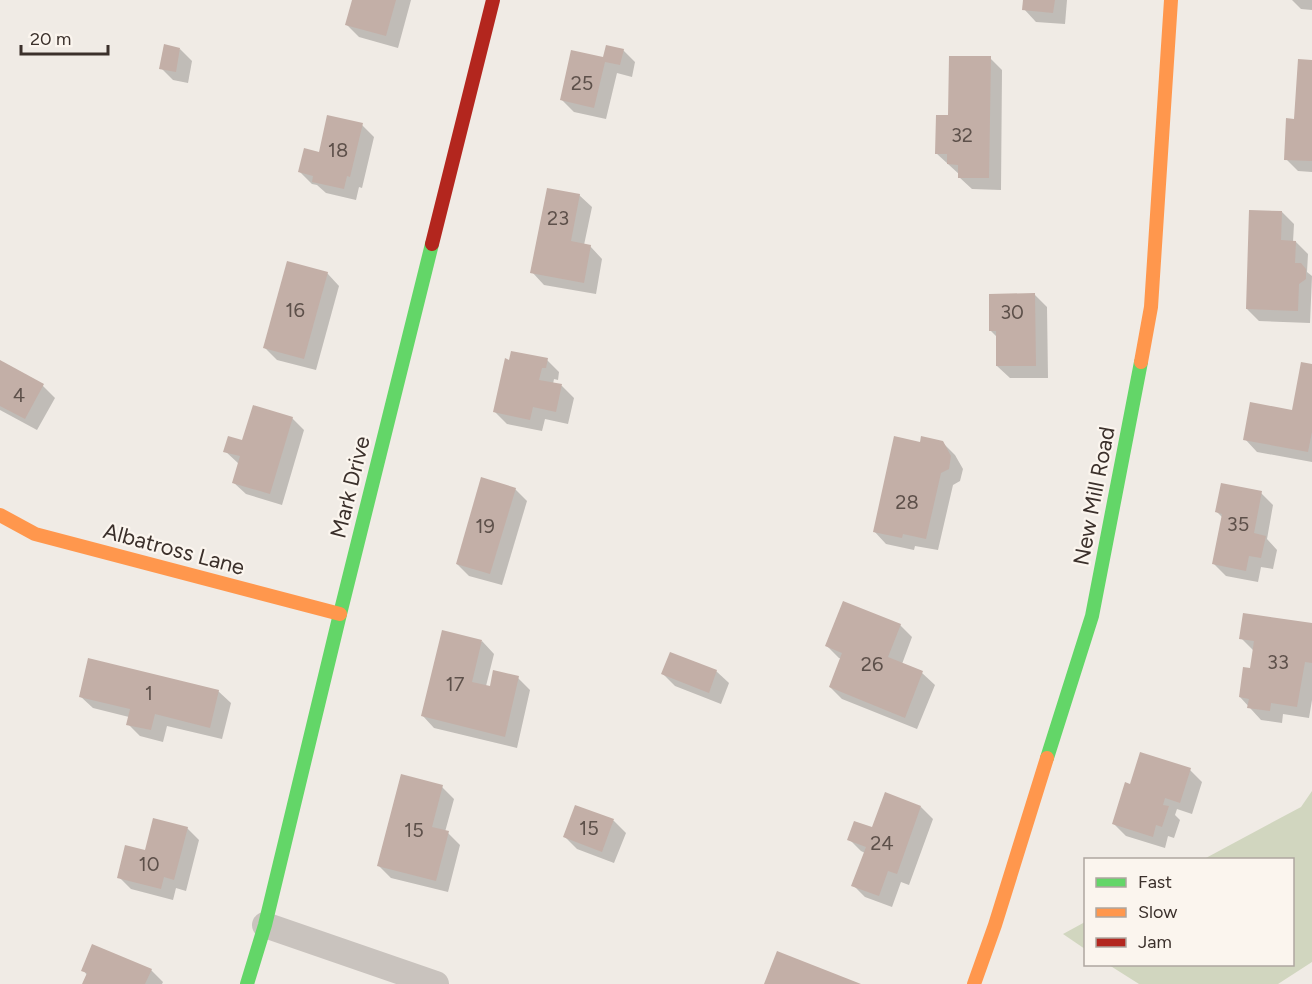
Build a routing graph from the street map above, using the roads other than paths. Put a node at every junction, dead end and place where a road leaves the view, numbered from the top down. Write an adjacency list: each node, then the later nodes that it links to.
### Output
1 (493, 0): 4 (street, Mark Drive)
2 (1171, 0): 8 (street, New Mill Road)
3 (0, 515): 4 (street, Albatross Lane)
4 (340, 614): 5 (street, Mark Drive)
5 (265, 925): 6 (street, Mark Drive); 7 (street)
6 (247, 984)
7 (436, 984)
8 (974, 984)

